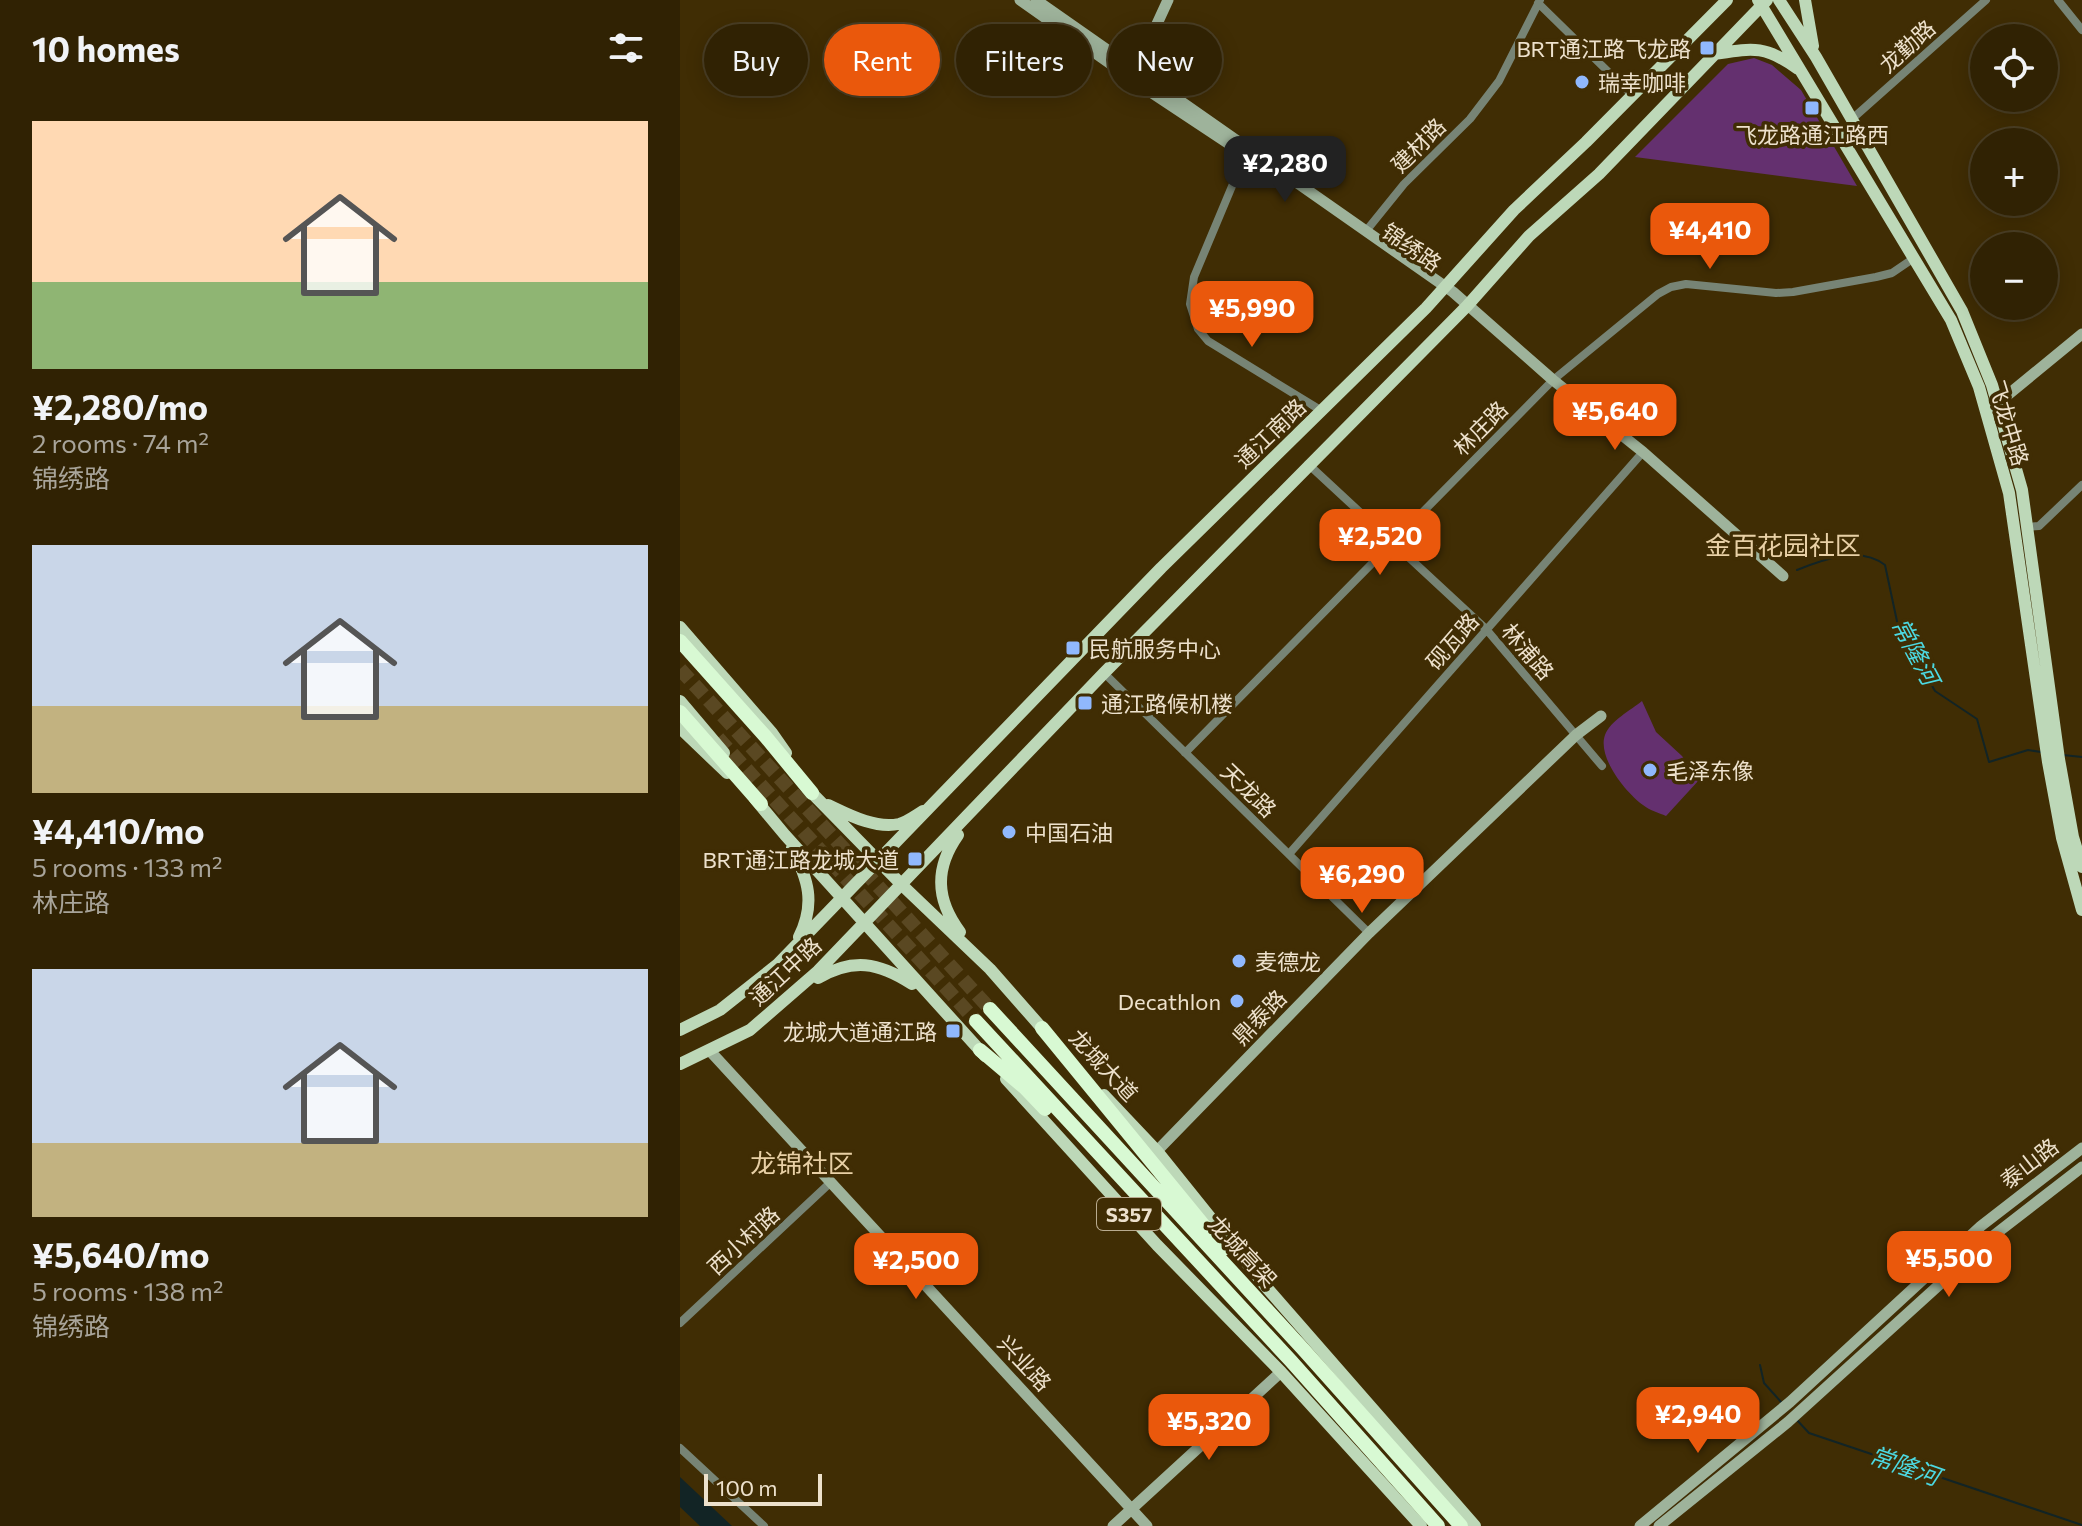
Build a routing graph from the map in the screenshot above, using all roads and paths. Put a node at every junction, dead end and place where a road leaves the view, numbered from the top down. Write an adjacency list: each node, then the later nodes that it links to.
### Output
1 (1020, 0): 17 (street, 锦绣路)
2 (1036, 0): 15 (street, 锦绣路)
3 (1168, 0): 12 (street)
4 (1711, 0): 13 (main road)
5 (1727, 0): 13 (main road, 通江南路)
6 (1779, 0): 18 (main road, 飞龙中路)
7 (1805, 0): 18 (main road)
8 (1986, 0): 22 (street, 龙勤路)
9 (2058, 0): 14 (street)
10 (1539, 2): 20 (street); 24 (street, 建材路)
11 (1762, 2): 16 (main road); 19 (main road, 飞龙中路)
12 (1157, 24)
13 (1696, 30): 20 (main road, 通江南路)
14 (2082, 30)
15 (1108, 54)
16 (1715, 54): 19 (main road); 27 (main road)
17 (1108, 57)
18 (1816, 57): 22 (main road, 飞龙中路)
19 (1804, 73): 25 (main road, 飞龙中路)
20 (1632, 95): 26 (main road, 通江南路)
21 (1166, 96): 23 (street, 锦绣路)
22 (1852, 119): 30 (main road, 飞龙中路)
23 (1247, 152): 24 (street, 锦绣路); 26 (street, 锦绣路); 31 (street)
24 (1366, 231): 26 (street, 锦绣路)
25 (1914, 258): 29 (street, 林庄路); 32 (main road, 飞龙中路)
26 (1443, 289): 27 (street, 锦绣路); 31 (main road, 通江南路)
27 (1467, 306): 29 (street, 锦绣路); 34 (main road)
28 (2082, 334): 30 (street)
29 (1553, 380): 33 (street, 锦绣路); 37 (street, 林庄路)
30 (1997, 403): 32 (street); 36 (main road, 飞龙中路)
31 (1322, 411): 52 (main road, 通江南路)
32 (1986, 414): 50 (main road, 飞龙中路)
33 (1643, 452): 38 (street, 锦绣路); 40 (street, 砚瓦路)
34 (1308, 464): 37 (street, 林浦路); 43 (main road)
35 (2082, 485): 36 (street)
36 (2027, 527): 50 (main road, 飞龙中路)
37 (1394, 541): 40 (street, 林浦路); 49 (street, 林庄路)
38 (1783, 576)
39 (680, 627): 53 (main road)
40 (1486, 629): 48 (street, 林浦路); 57 (street, 砚瓦路)
41 (680, 641): 53 (highway)
42 (680, 652): 53 (main road, 龙城大道 / S357)
43 (1104, 673): 49 (street, 天龙路); 55 (main road)
44 (680, 701): 54 (main road)
45 (680, 712): 54 (highway)
46 (1601, 716): 48 (street, 鼎泰路)
47 (680, 728): 54 (main road)
48 (1576, 735): 51 (street, 林浦路); 64 (street, 鼎泰路)
49 (1185, 753): 57 (street, 天龙路)
50 (2052, 753): 59 (main road, 飞龙中路); 62 (main road, 飞龙中路)
51 (1602, 766)
52 (949, 788): 53 (main road); 58 (main road, 通江南路)
53 (816, 797): 58 (main road, 龙城大道 / S357)
54 (761, 804): 56 (main road)
55 (977, 806): 60 (main road); 66 (main road)
56 (785, 835): 61 (main road); 65 (main road)
57 (1289, 854): 64 (street, 天龙路)
58 (879, 862): 60 (main road, 龙城大道 / S357); 61 (main road, 通江南路)
59 (2082, 867)
60 (903, 886): 63 (main road, 通江中路); 66 (main road, 龙城大道 / S357)
61 (842, 896): 63 (main road); 65 (main road, 通江中路)
62 (2082, 910)
63 (864, 923): 67 (main road); 68 (main road, 通江中路)
64 (1369, 933): 77 (street, 鼎泰路)
65 (789, 953): 72 (main road, 通江中路)
66 (990, 969): 71 (main road, 龙城大道 / S357)
67 (928, 994): 68 (main road); 73 (main road)
68 (786, 1001): 74 (main road, 通江中路)
69 (990, 1009): 81 (highway, 龙城高架)
70 (976, 1021): 82 (highway, 龙城高架)
71 (1042, 1028): 77 (main road, 龙城大道 / S357); 81 (highway)
72 (680, 1030)
73 (980, 1050): 82 (highway)
74 (710, 1051): 75 (main road, 通江中路); 79 (street, 兴业路)
75 (680, 1064)
76 (2082, 1148): 92 (street, 泰山路)
77 (1157, 1151): 91 (main road, 龙城大道 / S357)
78 (2082, 1167): 93 (street, 泰山路)
79 (831, 1182): 80 (street, 西小村路); 84 (street, 兴业路)
80 (680, 1323)
81 (1303, 1349): 90 (highway, 龙城高架)
82 (1286, 1366): 84 (street); 88 (main road); 89 (highway, 龙城高架)
83 (680, 1448): 85 (street)
84 (1131, 1509): 86 (street); 87 (street, 兴业路)
85 (764, 1526)
86 (1113, 1526)
87 (1147, 1526)
88 (1421, 1526)
89 (1438, 1526)
90 (1461, 1526)
91 (1475, 1526)
92 (1640, 1526)
93 (1659, 1526)

